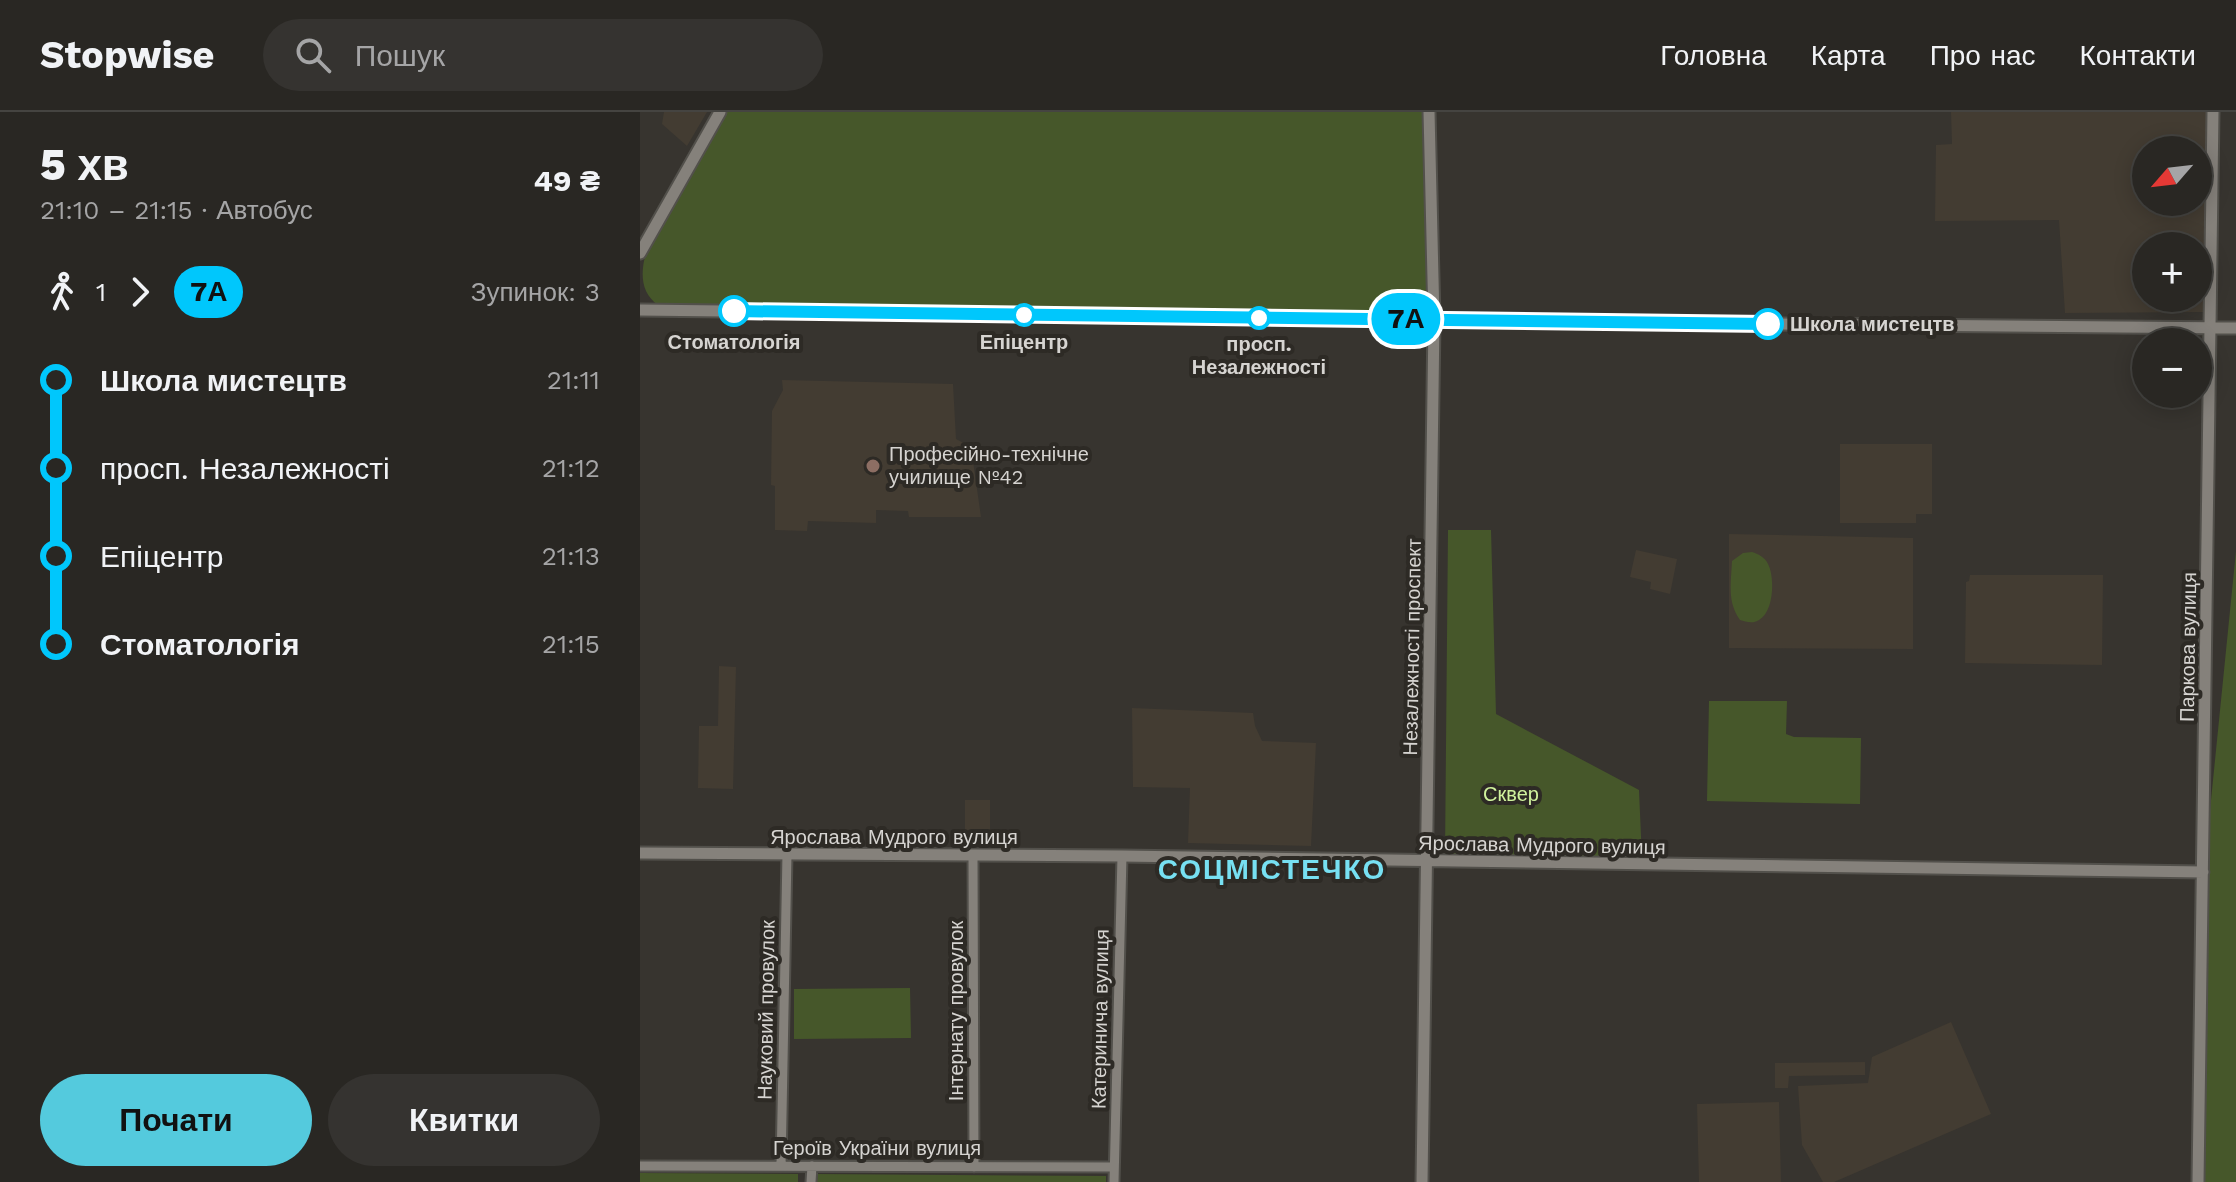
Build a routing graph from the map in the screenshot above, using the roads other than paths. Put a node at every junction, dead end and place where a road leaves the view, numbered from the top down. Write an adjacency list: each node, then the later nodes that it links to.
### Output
1 (720, 112): 4 (street)
2 (1429, 112): 6 (street, Незалежності проспект)
3 (2213, 112): 8 (street, Паркова вулиця)
4 (640, 253)
5 (640, 310): 6 (street)
6 (1434, 320): 7 (street); 16 (street, Незалежності проспект)
7 (2132, 328)
8 (2210, 328)
9 (2236, 328): 10 (street)
10 (2212, 329)
11 (2209, 408): 17 (street, Паркова вулиця)
12 (640, 853): 13 (street, Ярослава Мудрого вулиця)
13 (787, 854): 14 (street, Ярослава Мудрого вулиця); 19 (street, Науковий провулок)
14 (973, 855): 15 (street, Ярослава Мудрого вулиця); 21 (street, Інтернату провулок)
15 (1122, 856): 16 (street, Ярослава Мудрого вулиця); 22 (street, Катеринича вулиця)
16 (1428, 861): 17 (street, Ярослава Мудрого вулиця); 25 (street, Незалежності проспект)
17 (2203, 872): 26 (street, Паркова вулиця)
18 (640, 1166): 19 (street, Героїв України вулиця)
19 (781, 1166): 20 (street, Героїв України вулиця)
20 (812, 1166): 21 (street, Героїв України вулиця); 23 (street)
21 (974, 1167): 22 (street, Героїв України вулиця)
22 (1114, 1167): 24 (street, Катеринича вулиця)
23 (811, 1182)
24 (1114, 1182)
25 (1422, 1182)
26 (2198, 1182)

